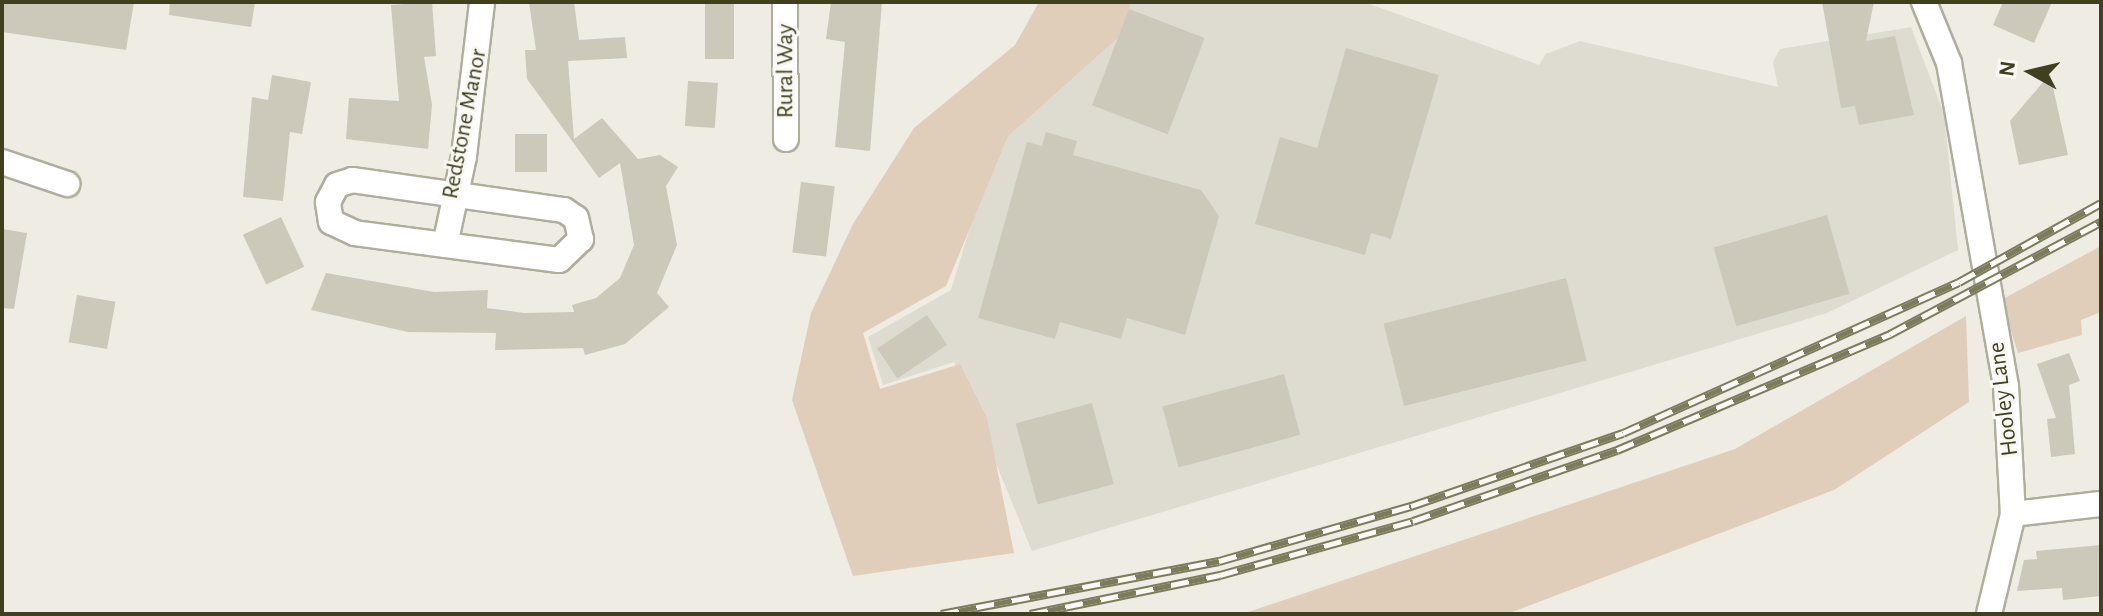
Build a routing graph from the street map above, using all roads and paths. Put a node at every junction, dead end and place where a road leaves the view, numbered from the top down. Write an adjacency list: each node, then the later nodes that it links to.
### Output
1 (482, 2): 7 (street, Redstone Manor)
2 (785, 2): 4 (street, Rural Way)
3 (1924, 2): 10 (street, Hooley Lane)
4 (786, 139)
5 (2, 162): 6 (street)
6 (67, 184)
7 (451, 195): 8 (street, Redstone Manor); 8 (street); 8 (street)
8 (445, 245)
9 (2101, 504): 10 (street)
10 (2013, 514): 11 (street, Hooley Lane)
11 (1989, 614)

